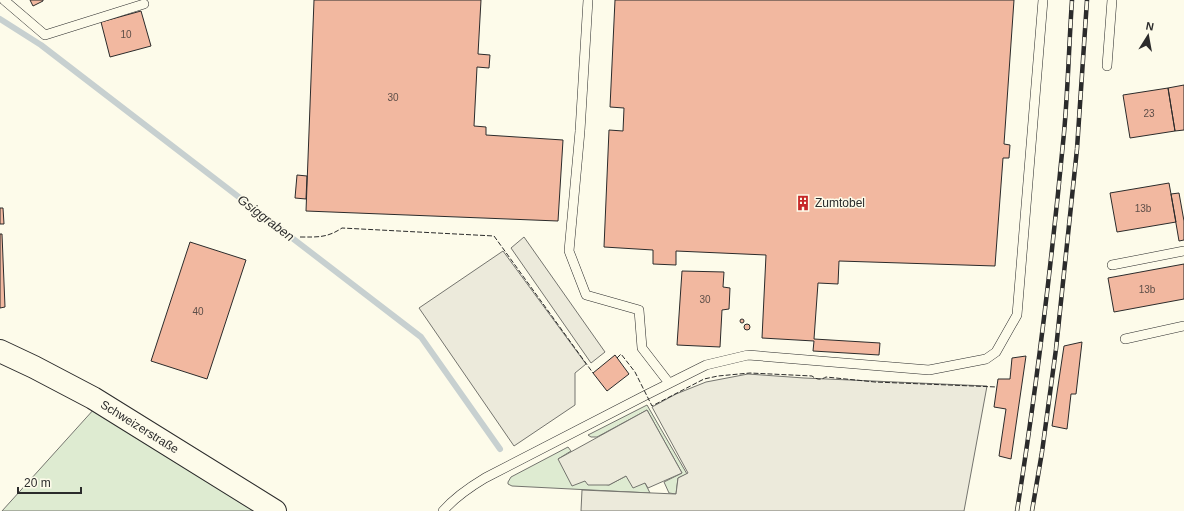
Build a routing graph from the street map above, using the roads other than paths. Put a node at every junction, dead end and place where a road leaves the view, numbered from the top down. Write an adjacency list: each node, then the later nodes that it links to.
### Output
1 (4, 0): 5 (lane)
2 (588, 0): 12 (lane)
3 (1043, 0): 12 (lane)
4 (1112, 0): 6 (lane)
5 (144, 4)
6 (1107, 66)
7 (1184, 251): 8 (lane)
8 (1112, 265)
9 (1184, 326): 10 (lane)
10 (1125, 339)
11 (0, 351): 13 (street, Schweizerstraße)
12 (669, 384): 14 (lane)
13 (275, 511)
14 (443, 511)

